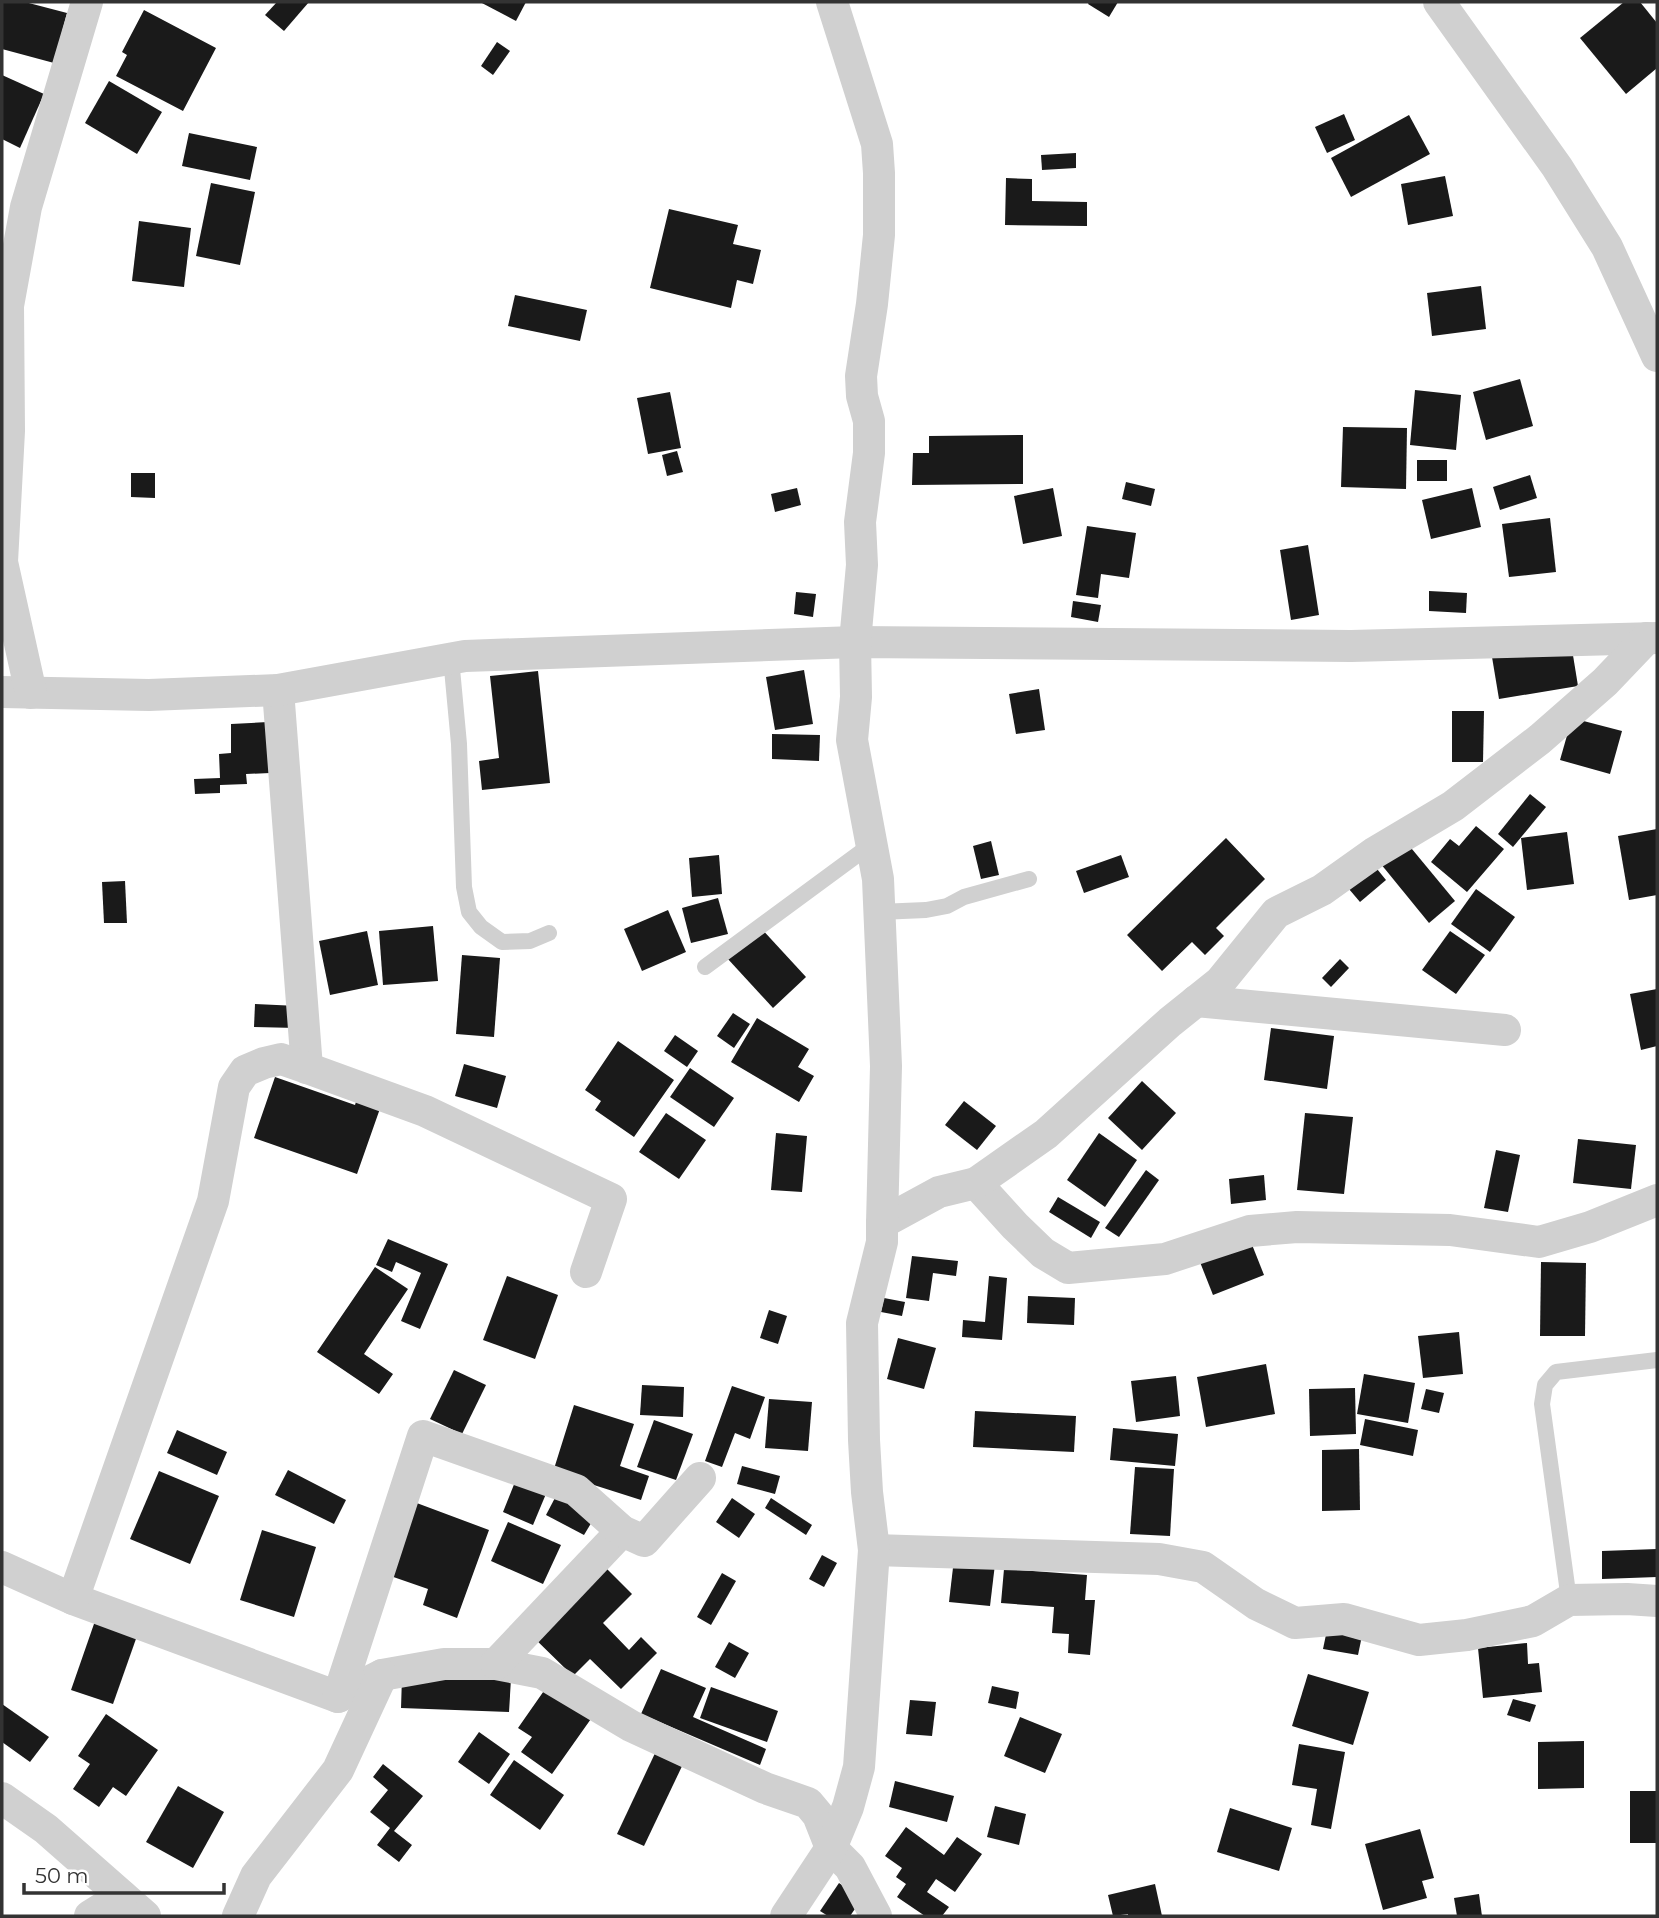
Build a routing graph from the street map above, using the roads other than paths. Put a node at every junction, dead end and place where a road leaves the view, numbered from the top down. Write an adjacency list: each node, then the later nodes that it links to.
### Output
1 (87, 2): 9 (street)
2 (832, 2): 6 (street)
3 (1439, 2): 4 (street)
4 (1657, 356)
5 (1652, 638): 6 (street); 15 (street)
6 (855, 642): 7 (street); 10 (street)
7 (451, 658): 8 (street); 13 (lane)
8 (278, 690): 9 (street); 17 (street)
9 (16, 692)
10 (872, 844): 12 (street); 14 (lane)
11 (1029, 879): 12 (lane)
12 (879, 912): 20 (street)
13 (549, 933)
14 (705, 967)
15 (1196, 1001): 16 (street); 18 (street)
16 (1505, 1030)
17 (307, 1068): 21 (street); 27 (street)
18 (976, 1183): 19 (street); 20 (street)
19 (1657, 1200)
20 (882, 1223): 25 (street)
21 (586, 1272)
22 (1657, 1360): 28 (lane)
23 (700, 1478): 24 (street)
24 (622, 1531): 30 (street); 32 (street)
25 (874, 1550): 28 (street); 34 (street)
26 (2, 1567): 27 (street)
27 (73, 1599): 32 (street)
28 (1569, 1600): 29 (street)
29 (1657, 1601)
30 (496, 1664): 31 (street); 34 (street)
31 (382, 1675): 32 (street); 37 (street)
32 (338, 1697)
33 (2, 1798): 35 (street)
34 (831, 1848): 38 (street); 39 (street)
35 (133, 1906): 36 (street)
36 (90, 1916)
37 (238, 1916)
38 (786, 1916)
39 (876, 1916)

